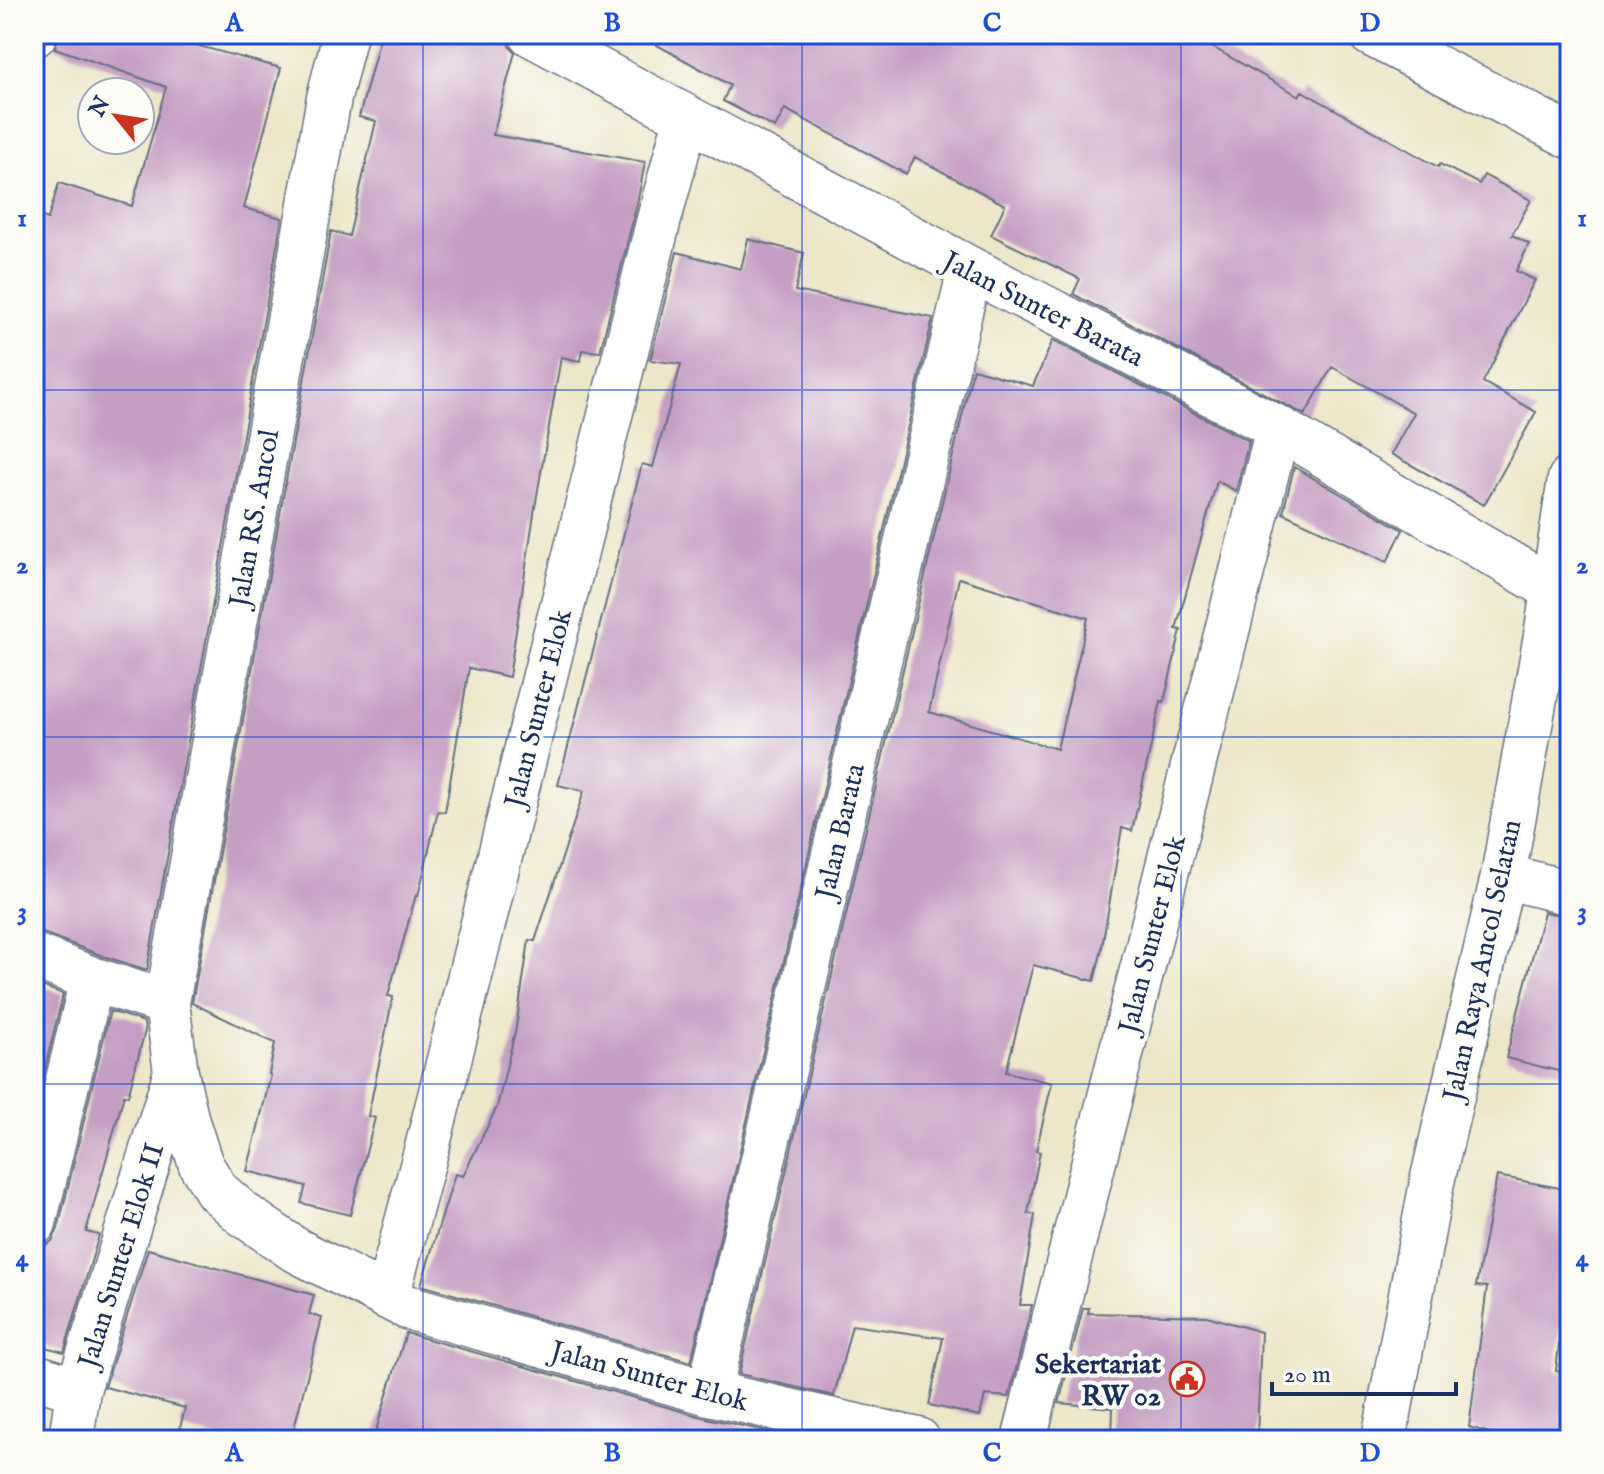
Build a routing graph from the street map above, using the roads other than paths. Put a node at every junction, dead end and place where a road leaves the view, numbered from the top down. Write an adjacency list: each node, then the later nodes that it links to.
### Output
1 (345, 34): 15 (street, Jalan RS. Ancol)
2 (531, 34): 4 (street, Jalan Sunter Barata)
3 (1371, 34): 5 (street)
4 (686, 119): 6 (street, Jalan Sunter Barata); 18 (street, Jalan Sunter Elok)
5 (1570, 136)
6 (970, 269): 7 (street, Jalan Sunter Barata); 21 (street, Jalan Barata)
7 (1278, 428): 9 (street, Jalan Sunter Barata); 24 (street, Jalan Sunter Elok)
8 (1570, 479): 9 (street, Jalan Raya Ancol Selatan)
9 (1553, 589): 10 (street, Jalan Raya Ancol Selatan)
10 (1558, 641): 11 (street, Jalan Raya Ancol Selatan)
11 (1503, 876): 12 (street); 25 (street, Jalan Raya Ancol Selatan)
12 (1570, 893)
13 (34, 956): 14 (street)
14 (92, 979): 15 (street); 17 (street)
15 (167, 1003): 16 (street, Jalan Sunter Elok)
16 (176, 1073): 18 (street, Jalan Sunter Elok); 20 (street, Jalan Sunter Elok II)
17 (34, 1223)
18 (387, 1297): 21 (street, Jalan Sunter Elok)
19 (34, 1376): 20 (street)
20 (78, 1390): 22 (street, Jalan Sunter Elok II)
21 (709, 1393): 23 (street, Jalan Sunter Elok)
22 (71, 1440)
23 (918, 1440)
24 (1024, 1440)
25 (1384, 1440)

